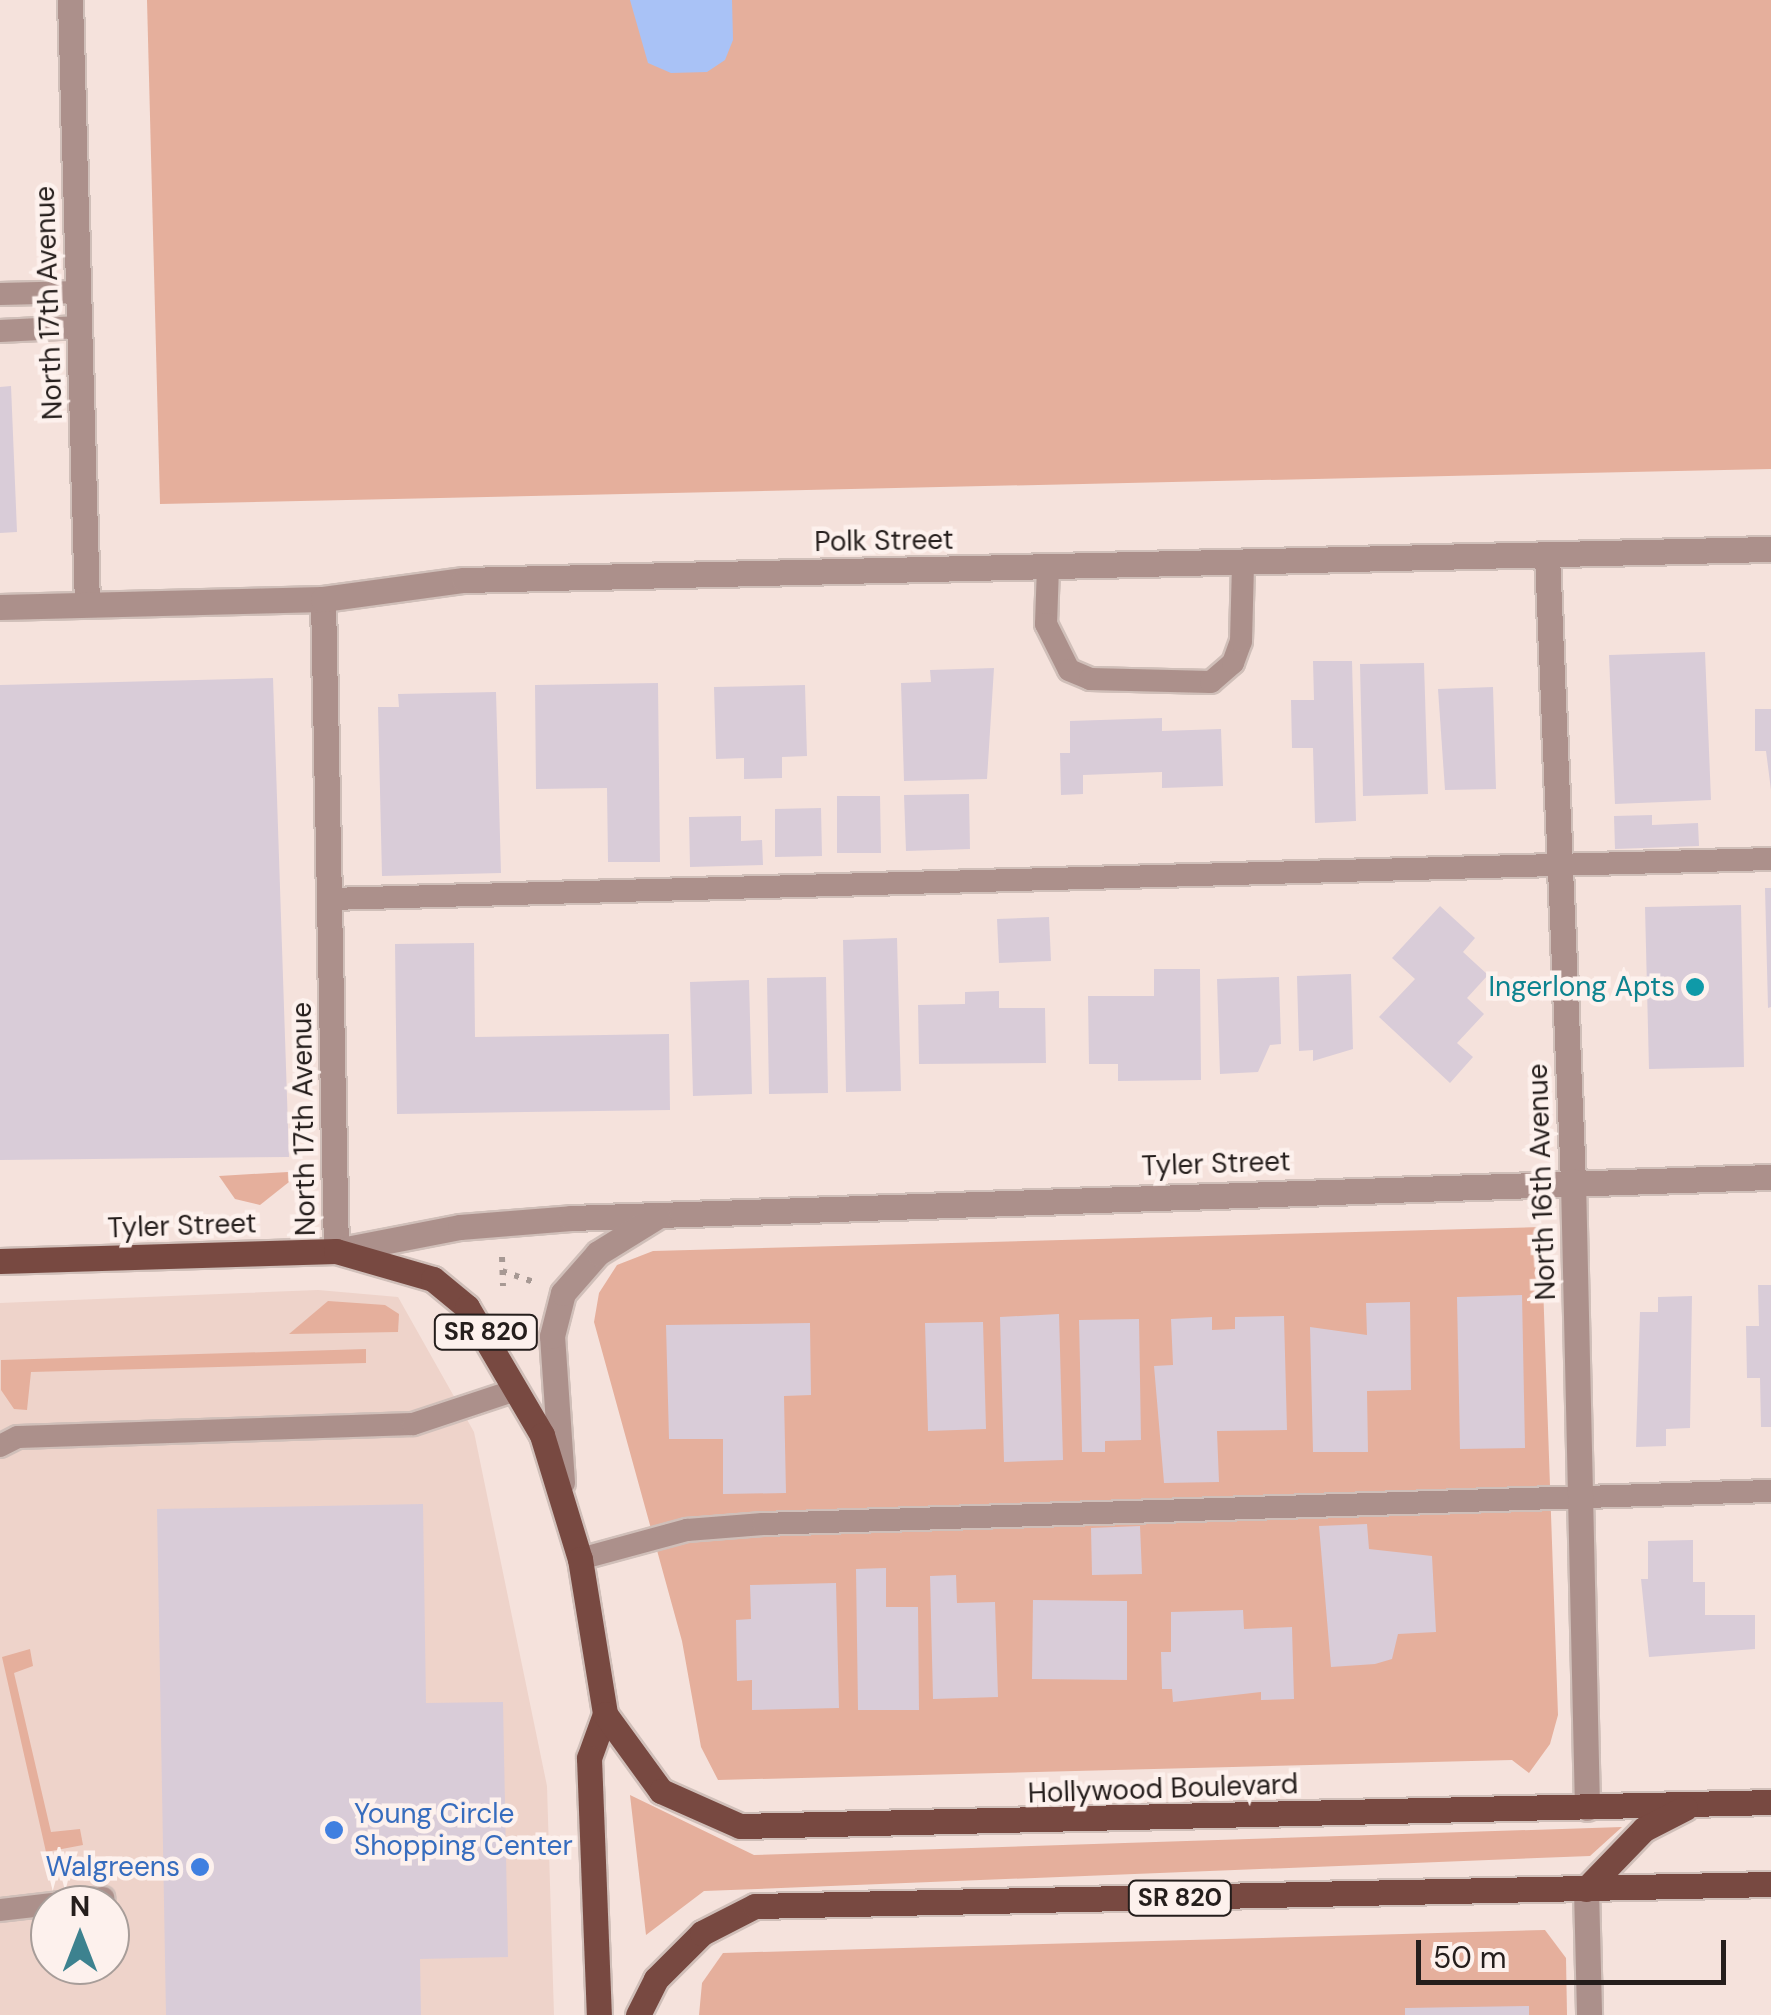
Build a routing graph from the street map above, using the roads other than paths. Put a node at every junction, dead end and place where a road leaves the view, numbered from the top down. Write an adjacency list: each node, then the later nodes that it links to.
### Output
1 (70, 0): 2 (street, North 17th Avenue)
2 (78, 292): 3 (lane); 4 (street, North 17th Avenue)
3 (0, 294)
4 (80, 327): 5 (lane); 11 (street, North 17th Avenue)
5 (0, 331)
6 (1771, 550): 7 (street, Polk Street)
7 (1547, 556): 8 (street, Polk Street); 14 (street, North 16th Avenue)
8 (1244, 562): 9 (street, Polk Street); 9 (lane)
9 (1048, 567): 10 (street, Polk Street)
10 (324, 599): 11 (street, Polk Street); 15 (street, North 17th Avenue)
11 (87, 604): 12 (street, Polk Street)
12 (0, 607)
13 (1771, 859): 14 (lane)
14 (1560, 865): 15 (lane); 17 (street, North 16th Avenue)
15 (330, 900): 19 (street, North 17th Avenue)
16 (1771, 1177): 17 (street, Tyler Street)
17 (1573, 1181): 18 (street, Tyler Street); 25 (street, North 16th Avenue)
18 (662, 1214): 19 (street, Tyler Street); 23 (street, Tyler Street)
19 (336, 1251): 20 (main road, Tyler Street / SR 820); 21 (main road, North 17th Avenue / SR 820)
20 (0, 1262)
21 (516, 1390): 22 (lane); 23 (main road, North 17th Avenue / SR 820)
22 (0, 1446)
23 (563, 1491): 26 (main road, North 17th Avenue / SR 820)
24 (1771, 1491): 25 (lane)
25 (1580, 1497): 26 (lane); 30 (street, North 16th Avenue)
26 (580, 1560): 27 (main road, North 17th Avenue / SR 820)
27 (605, 1714): 30 (main road, Hollywood Boulevard / SR 820); 35 (main road, North 17th Avenue)
28 (1771, 1802): 29 (main road, Hollywood Boulevard / SR 820)
29 (1694, 1804): 30 (main road, Hollywood Boulevard / SR 820); 32 (main road)
30 (1587, 1808)
31 (1771, 1884): 32 (main road, SR 820)
32 (1586, 1890): 36 (main road, SR 820); 37 (street)
33 (30, 1907): 34 (lane)
34 (0, 1910)
35 (599, 2015)
36 (638, 2015)
37 (1589, 2015)

